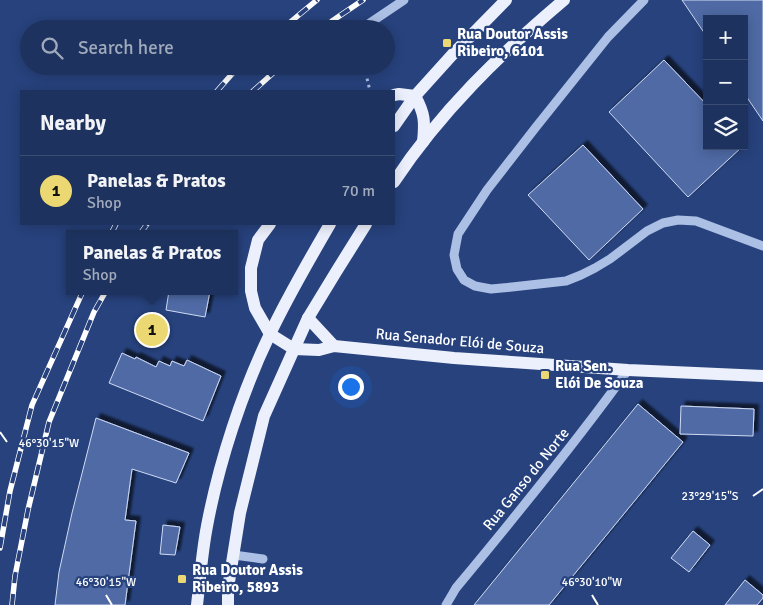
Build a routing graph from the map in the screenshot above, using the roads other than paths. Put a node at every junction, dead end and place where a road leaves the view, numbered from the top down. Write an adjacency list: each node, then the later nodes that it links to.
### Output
1 (404, 0): 5 (street)
2 (506, 0): 7 (main road)
3 (564, 0): 9 (main road)
4 (644, 0): 14 (street)
5 (374, 20)
6 (395, 95): 7 (main road)
7 (415, 96): 8 (main road); 9 (main road)
8 (395, 125)
9 (423, 142): 10 (main road)
10 (395, 180)
11 (269, 225): 16 (main road)
12 (329, 225): 16 (main road)
13 (365, 225): 15 (main road)
14 (763, 246)
15 (308, 318): 17 (main road); 18 (main road)
16 (270, 334): 18 (main road, Rua Senador Elói de Souza); 23 (main road)
17 (334, 346): 18 (main road, Rua Senador Elói de Souza); 19 (main road, Rua Senador Elói de Souza)
18 (294, 349): 21 (main road)
19 (628, 370): 20 (main road, Rua Senador Elói de Souza); 25 (street, Rua Ganso do Norte)
20 (763, 376)
21 (234, 555): 22 (street); 24 (main road)
22 (263, 559)
23 (197, 605)
24 (228, 605)
25 (446, 605)

